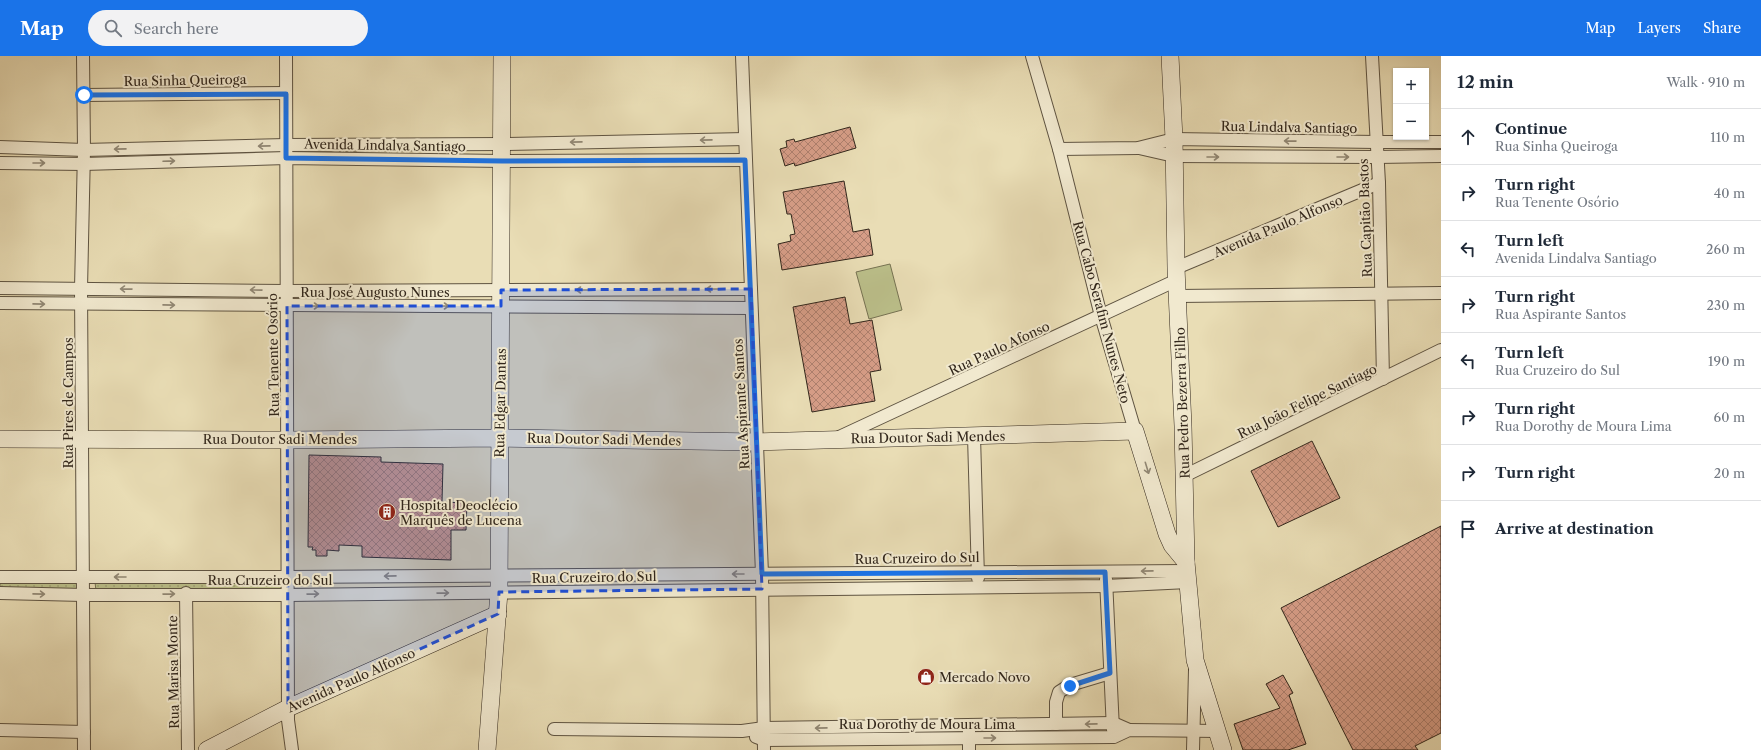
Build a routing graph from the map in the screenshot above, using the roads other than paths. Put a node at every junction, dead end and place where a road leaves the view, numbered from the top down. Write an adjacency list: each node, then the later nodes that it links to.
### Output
1 (83, 56): 9 (street, Rua Pires de Campos)
2 (286, 56): 8 (street, Rua Tenente Osório)
3 (502, 56): 14 (street, Rua Edgar Dantas)
4 (742, 56): 10 (street, Rua Aspirante Santos)
5 (1032, 56): 18 (street, Rua Cabo Serafim Nunes Neto)
6 (1170, 56): 11 (street, Rua Pedro Bezerra Filho)
7 (1372, 56): 13 (street, Rua Capitão Bastos)
8 (286, 94): 9 (street, Rua Sinha Queiroga); 15 (street, Rua Tenente Osório)
9 (84, 95): 19 (street, Rua Pires de Campos)
10 (745, 139): 14 (street, Avenida Lindalva Santiago, one-way to 14); 24 (street, Rua Aspirante Santos)
11 (1174, 139): 13 (street, Rua Lindalva Santiago, one-way to 11); 17 (street, Rua Lindalva Santiago); 20 (street, Rua Pedro Bezerra Filho)
12 (1439, 140): 13 (street, Rua Lindalva Santiago)
13 (1376, 142): 22 (street, Rua Capitão Bastos)
14 (502, 144): 15 (street, Avenida Lindalva Santiago); 25 (street, Rua Edgar Dantas)
15 (286, 145): 19 (street, Avenida Lindalva Santiago, one-way to 19); 23 (street, Rua Tenente Osório)
16 (0, 147): 19 (street, Avenida Lindalva Santiago)
17 (1138, 148): 18 (street, Rua Lindalva Santiago); 20 (street, Rua Lindalva Santiago)
18 (1059, 149): 41 (street, Rua Cabo Serafim Nunes Neto)
19 (84, 150): 27 (street, Rua Pires de Campos)
20 (1174, 156): 22 (street, Rua Lindalva Santiago, one-way to 22); 29 (street, Rua Pedro Bezerra Filho)
21 (1441, 156): 22 (street, Rua Lindalva Santiago)
22 (1378, 157): 28 (street, Rua Capitão Bastos)
23 (286, 158): 25 (street, Avenida Lindalva Santiago); 27 (street, Avenida Lindalva Santiago, one-way to 23); 33 (street, Rua Tenente Osório)
24 (745, 160): 25 (street, Avenida Lindalva Santiago); 32 (street, Rua Aspirante Santos)
25 (502, 161): 36 (street, Rua Edgar Dantas)
26 (0, 163): 27 (street, Avenida Lindalva Santiago, one-way to 27)
27 (84, 164): 31 (street, Rua Pires de Campos)
28 (1379, 183): 29 (street, Avenida Paulo Alfonso); 35 (street, Rua Capitão Bastos)
29 (1177, 281): 35 (street, Rua Paulo Afonso); 41 (street, Rua Paulo Afonso); 52 (street, Rua Pedro Bezerra Filho)
30 (0, 288): 31 (street, Rua José Augusto Nunes)
31 (81, 289): 33 (street, Rua José Augusto Nunes, one-way to 31); 38 (street, Rua Pires de Campos)
32 (751, 289): 36 (street, Rua José Augusto Nunes, one-way to 36); 40 (street, Rua Aspirante Santos)
33 (286, 290): 36 (street, Rua José Augusto Nunes); 39 (street, Rua Tenente Osório)
34 (1441, 293): 35 (street, Rua Paulo Afonso)
35 (1382, 294): 43 (street, Rua Capitão Bastos)
36 (501, 298): 39 (street, Rua José Augusto Nunes, one-way to 36); 40 (street, Rua José Augusto Nunes); 46 (street, Rua Edgar Dantas)
37 (0, 303): 38 (street, Rua José Augusto Nunes, one-way to 38)
38 (81, 304): 39 (street, Rua José Augusto Nunes, one-way to 39); 48 (street, Rua Pires de Campos)
39 (287, 306): 49 (street, Rua Tenente Osório)
40 (751, 308): 51 (street, Rua Aspirante Santos)
41 (1101, 316): 44 (street, Rua Cabo Serafim Nunes Neto); 50 (street, Rua Paulo Afonso)
42 (1441, 350): 43 (street, Rua João Felipe Santiago)
43 (1383, 379): 52 (street, Rua João Felipe Santiago)
44 (1135, 431): 45 (street, Rua Doutor Sadi Mendes); 55 (street, Rua Cabo Serafim Nunes Neto, one-way to 55)
45 (974, 436): 50 (street, Rua Doutor Sadi Mendes); 53 (street)
46 (500, 438): 49 (street, Rua Doutor Sadi Mendes); 51 (street, Rua Doutor Sadi Mendes); 59 (street, Rua Edgar Dantas)
47 (0, 439): 48 (street, Rua Doutor Sadi Mendes)
48 (82, 440): 49 (street, Rua Doutor Sadi Mendes); 60 (street, Rua Pires de Campos)
49 (288, 440): 62 (street, Rua Tenente Osório)
50 (832, 440): 51 (street, Rua Doutor Sadi Mendes)
51 (757, 442): 58 (street, Rua Aspirante Santos)
52 (1184, 476): 55 (street, Rua Pedro Bezerra Filho)
53 (978, 572): 54 (street, Rua Cruzeiro do Sul); 58 (street, Rua Cruzeiro do Sul); 64 (street)
54 (1105, 572): 55 (street, Rua Cruzeiro do Sul, one-way to 54); 63 (street)
55 (1187, 572): 63 (street, Rua Cruzeiro do Sul); 74 (street, Rua Pedro Bezerra Filho)
56 (598, 574): 57 (street, Rua Cruzeiro do Sul); 59 (street, Rua Cruzeiro do Sul); 67 (street)
57 (710, 574): 58 (street, Rua Cruzeiro do Sul, one-way to 57); 66 (street)
58 (762, 574): 65 (street, Rua Aspirante Santos)
59 (499, 575): 62 (street, Rua Cruzeiro do Sul, one-way to 62); 68 (street, Rua Edgar Dantas)
60 (83, 576): 61 (street, Rua Cruzeiro do Sul); 62 (street, Rua Cruzeiro do Sul, one-way to 60); 71 (street, Rua Pires de Campos)
61 (0, 577)
62 (288, 577): 72 (street, Rua Tenente Osório)
63 (1106, 586): 64 (street, Rua Cruzeiro do Sul); 75 (street)
64 (978, 587): 65 (street, Rua Cruzeiro do Sul)
65 (762, 589): 66 (street, Rua Cruzeiro do Sul); 87 (street, Rua Aspirante Santos)
66 (710, 590): 67 (street, Rua Cruzeiro do Sul)
67 (599, 591): 68 (street, Rua Cruzeiro do Sul)
68 (499, 592): 72 (street, Rua Cruzeiro do Sul, one-way to 68); 73 (street, Rua Edgar Dantas)
69 (0, 593): 71 (street, Rua Cruzeiro do Sul, one-way to 71)
70 (186, 593): 71 (street, Rua Cruzeiro do Sul, one-way to 70); 72 (street, Rua Cruzeiro do Sul); 90 (street, Rua Marisa Monte)
71 (83, 595): 85 (street, Rua Pires de Campos)
72 (288, 595): 76 (street, Rua Tenente Osório)
73 (497, 620): 76 (street, Avenida Paulo Alfonso); 94 (street, Rua Edgar Dantas)
74 (1195, 660): 83 (street, Rua Pedro Bezerra Filho); 84 (street)
75 (1110, 673): 77 (street); 78 (street)
76 (288, 714): 91 (street, Avenida Paulo Alfonso); 92 (street, Avenida Paulo Alfonso); 93 (street, Rua Tenente Osório)
77 (1113, 723): 78 (street, Rua Dorothy de Moura Lima, one-way to 78); 82 (street, Rua Dorothy de Moura Lima); 86 (street)
78 (1056, 724): 79 (street, Rua Dorothy de Moura Lima)
79 (969, 726): 87 (street, Rua Dorothy de Moura Lima, one-way to 87); 88 (street)
80 (554, 729): 87 (street, Rua Dorothy de Moura Lima)
81 (0, 730): 85 (street)
82 (1129, 730): 83 (street, Rua Dorothy de Moura Lima); 86 (street, Rua Dorothy de Moura Lima)
83 (1192, 730): 84 (street, Rua Dorothy de Moura Lima); 95 (street, Rua Pedro Bezerra Filho)
84 (1218, 731): 96 (street)
85 (84, 732): 89 (street, Rua Pires de Campos)
86 (1114, 737): 88 (street, Rua Dorothy de Moura Lima, one-way to 86)
87 (764, 739): 88 (street, Rua Dorothy de Moura Lima)
88 (969, 744)
89 (84, 750)
90 (188, 750)
91 (207, 750)
92 (230, 750)
93 (292, 750)
94 (487, 750)
95 (1193, 750)
96 (1223, 750)

